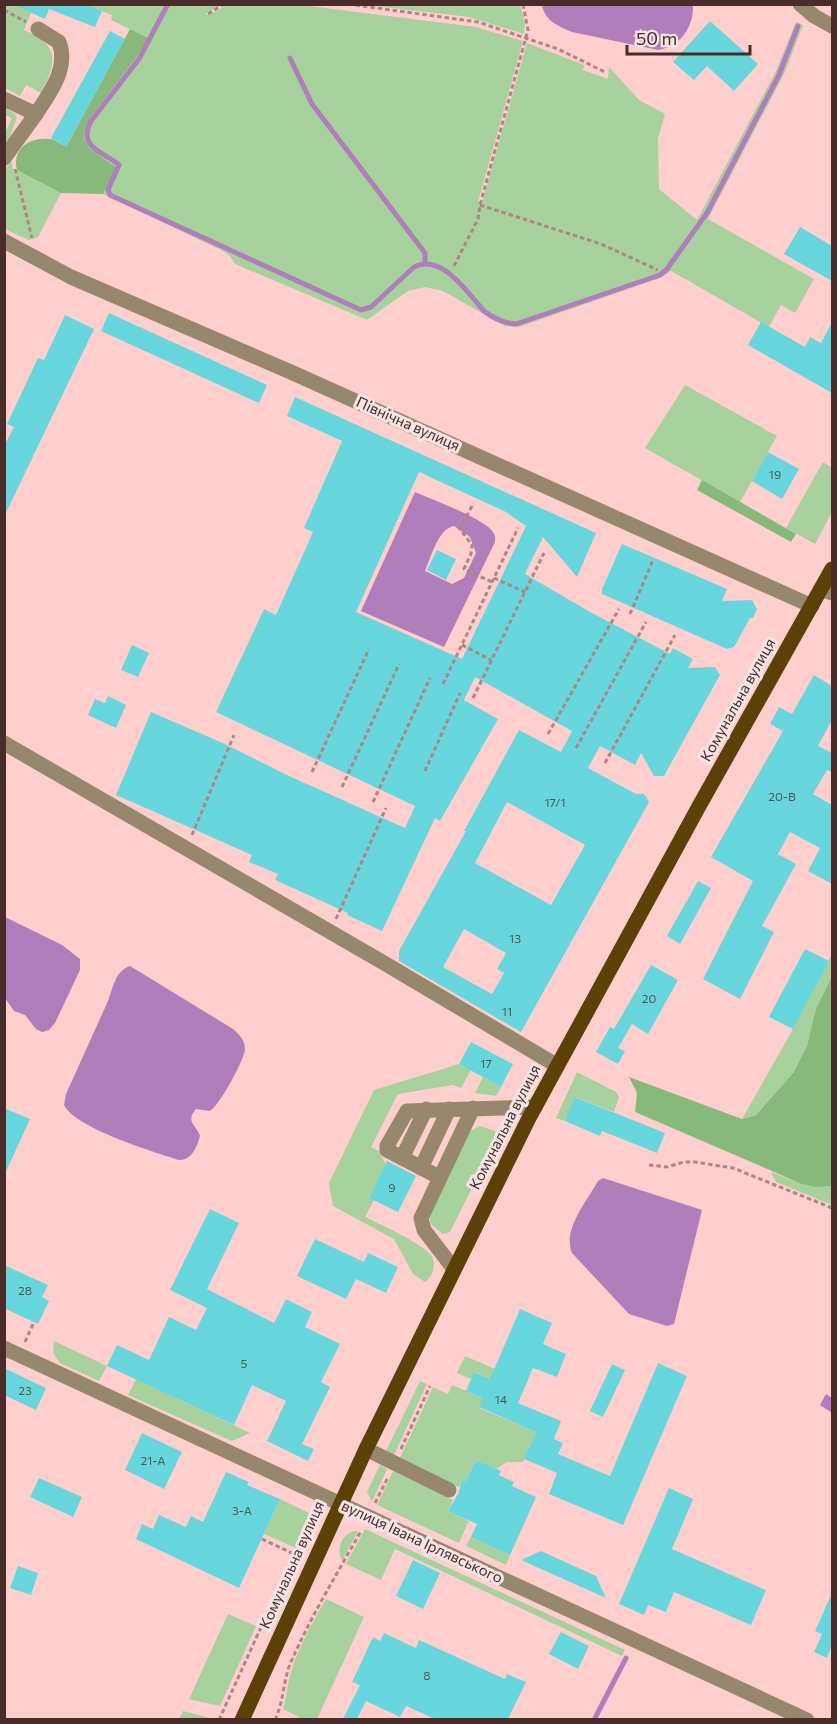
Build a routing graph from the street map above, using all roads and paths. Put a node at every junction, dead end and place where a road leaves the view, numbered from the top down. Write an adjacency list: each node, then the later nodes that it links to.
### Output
1 (224, 4): 6 (path)
2 (348, 4): 9 (path)
3 (523, 4): 9 (path)
4 (800, 4): 7 (street)
5 (4, 10): 8 (path)
6 (208, 14)
7 (832, 26)
8 (39, 29): 12 (street)
9 (526, 37): 10 (path); 14 (path)
10 (605, 72)
11 (4, 99): 12 (street)
12 (36, 114): 13 (street)
13 (7, 154): 16 (path)
14 (480, 205): 17 (path); 18 (path)
15 (4, 241): 16 (street, Північна вулиця)
16 (30, 255): 28 (street, Північна вулиця)
17 (453, 266)
18 (658, 270)
19 (472, 506): 25 (path)
20 (518, 528): 24 (path)
21 (544, 553): 27 (path)
22 (653, 560): 30 (path)
23 (832, 569): 26 (main road, Комунальна вулиця)
24 (494, 578): 25 (path); 27 (path)
25 (492, 582): 33 (path)
26 (827, 591): 28 (main road, Комунальна вулиця)
27 (525, 592): 35 (path)
28 (812, 606): 53 (main road, Комунальна вулиця)
29 (619, 609): 41 (path)
30 (630, 614)
31 (646, 622): 44 (path)
32 (675, 635): 45 (path)
33 (462, 645): 35 (path); 38 (path)
34 (369, 649): 47 (path)
35 (491, 660): 40 (path)
36 (399, 664): 48 (path)
37 (430, 678): 49 (path)
38 (443, 684)
39 (460, 693): 46 (path)
40 (473, 698)
41 (548, 734)
42 (234, 735): 51 (path)
43 (4, 743): 51 (street)
44 (576, 748)
45 (605, 762)
46 (425, 771)
47 (312, 772)
48 (342, 787)
49 (374, 802)
50 (386, 808): 52 (path)
51 (186, 848): 52 (street)
52 (330, 931): 53 (street)
53 (556, 1065): 54 (main road, Комунальна вулиця)
54 (534, 1107): 55 (street); 61 (main road, Комунальна вулиця)
55 (473, 1108): 56 (street); 59 (street)
56 (449, 1109): 58 (street); 58 (street)
57 (649, 1165): 60 (path)
58 (421, 1168): 59 (street)
59 (439, 1177): 61 (street)
60 (832, 1208)
61 (454, 1269): 65 (main road, Комунальна вулиця)
62 (34, 1322): 63 (path)
63 (11, 1351): 68 (street, вулиця Івана Ірлявського)
64 (430, 1386): 66 (path)
65 (366, 1449): 66 (street); 69 (main road, Комунальна вулиця)
66 (394, 1463): 67 (street); 70 (path)
67 (449, 1490)
68 (321, 1495): 69 (street, вулиця Івана Ірлявського); 72 (path)
69 (340, 1504): 70 (street, вулиця Івана Ірлявського); 74 (main road, Комунальна вулиця)
70 (368, 1518): 75 (path); 76 (street, вулиця Івана Ірлявського)
71 (262, 1539): 72 (path)
72 (294, 1554): 73 (path)
73 (219, 1719)
74 (242, 1719)
75 (275, 1719)
76 (807, 1719)

